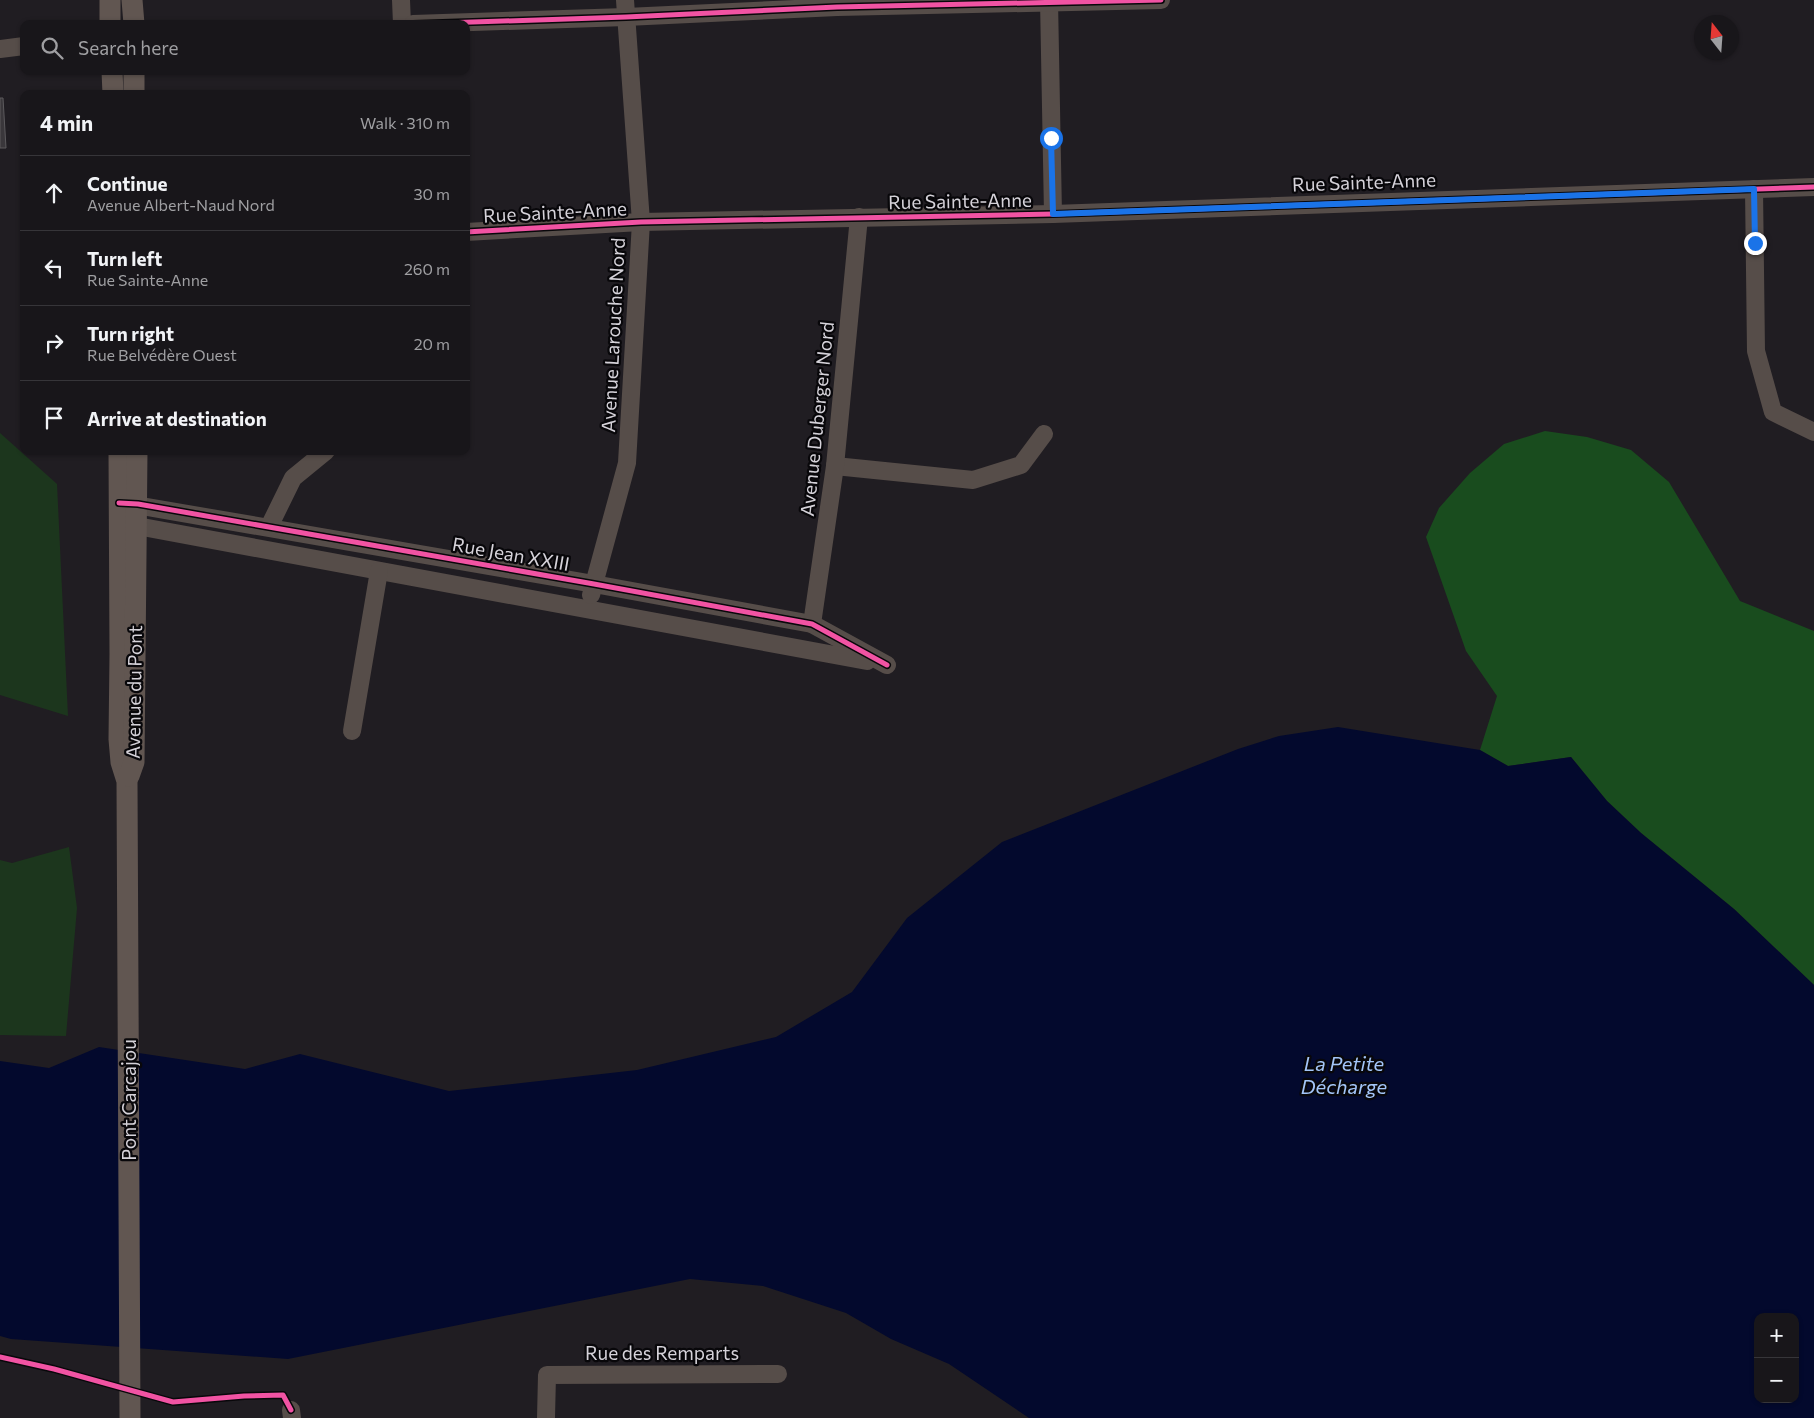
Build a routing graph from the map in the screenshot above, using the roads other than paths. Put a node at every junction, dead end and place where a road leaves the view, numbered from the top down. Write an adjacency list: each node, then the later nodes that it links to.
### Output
1 (110, 0): 8 (main road)
2 (132, 0): 9 (main road)
3 (401, 0): 10 (street)
4 (1161, 0): 5 (street)
5 (1049, 2): 6 (street); 20 (street)
6 (837, 4): 7 (street)
7 (626, 8): 11 (street); 22 (street, Avenue Larouche Nord)
8 (110, 20)
9 (134, 20)
10 (402, 20)
11 (466, 20)
12 (20, 46): 13 (street)
13 (0, 49)
14 (112, 75): 16 (main road)
15 (134, 75): 17 (main road)
16 (113, 90)
17 (134, 90)
18 (1814, 187): 19 (street, Rue Sainte-Anne)
19 (1754, 189): 20 (street, Rue Sainte-Anne); 24 (street)
20 (1053, 214): 21 (street, Rue Sainte-Anne)
21 (859, 217): 22 (street, Rue Sainte-Anne); 29 (street, Avenue Duberger Nord)
22 (641, 222): 23 (street, Rue Sainte-Anne); 34 (street, Avenue Larouche Nord)
23 (470, 232)
24 (1814, 432)
25 (1044, 434): 29 (street)
26 (120, 455): 30 (main road, Avenue du Pont)
27 (136, 455): 30 (main road, Avenue du Pont)
28 (321, 455): 32 (street)
29 (836, 466): 36 (street, Avenue Duberger Nord)
30 (128, 504): 31 (main road, Avenue du Pont); 32 (street, Rue Jean XXIII)
31 (128, 526): 33 (street, Rue Jean XXIII); 38 (main road, Avenue du Pont)
32 (269, 527): 34 (street, Rue Jean XXIII)
33 (379, 571): 35 (street, Rue Jean XXIII); 37 (street)
34 (594, 584): 35 (street, Avenue Larouche Nord); 36 (street, Rue Jean XXIII)
35 (589, 608): 36 (street, Rue Jean XXIII)
36 (812, 624)
37 (352, 731)
38 (127, 781): 40 (main road, Pont Carcajou)
39 (778, 1374): 41 (street, Rue des Remparts)
40 (130, 1418)
41 (546, 1418)

